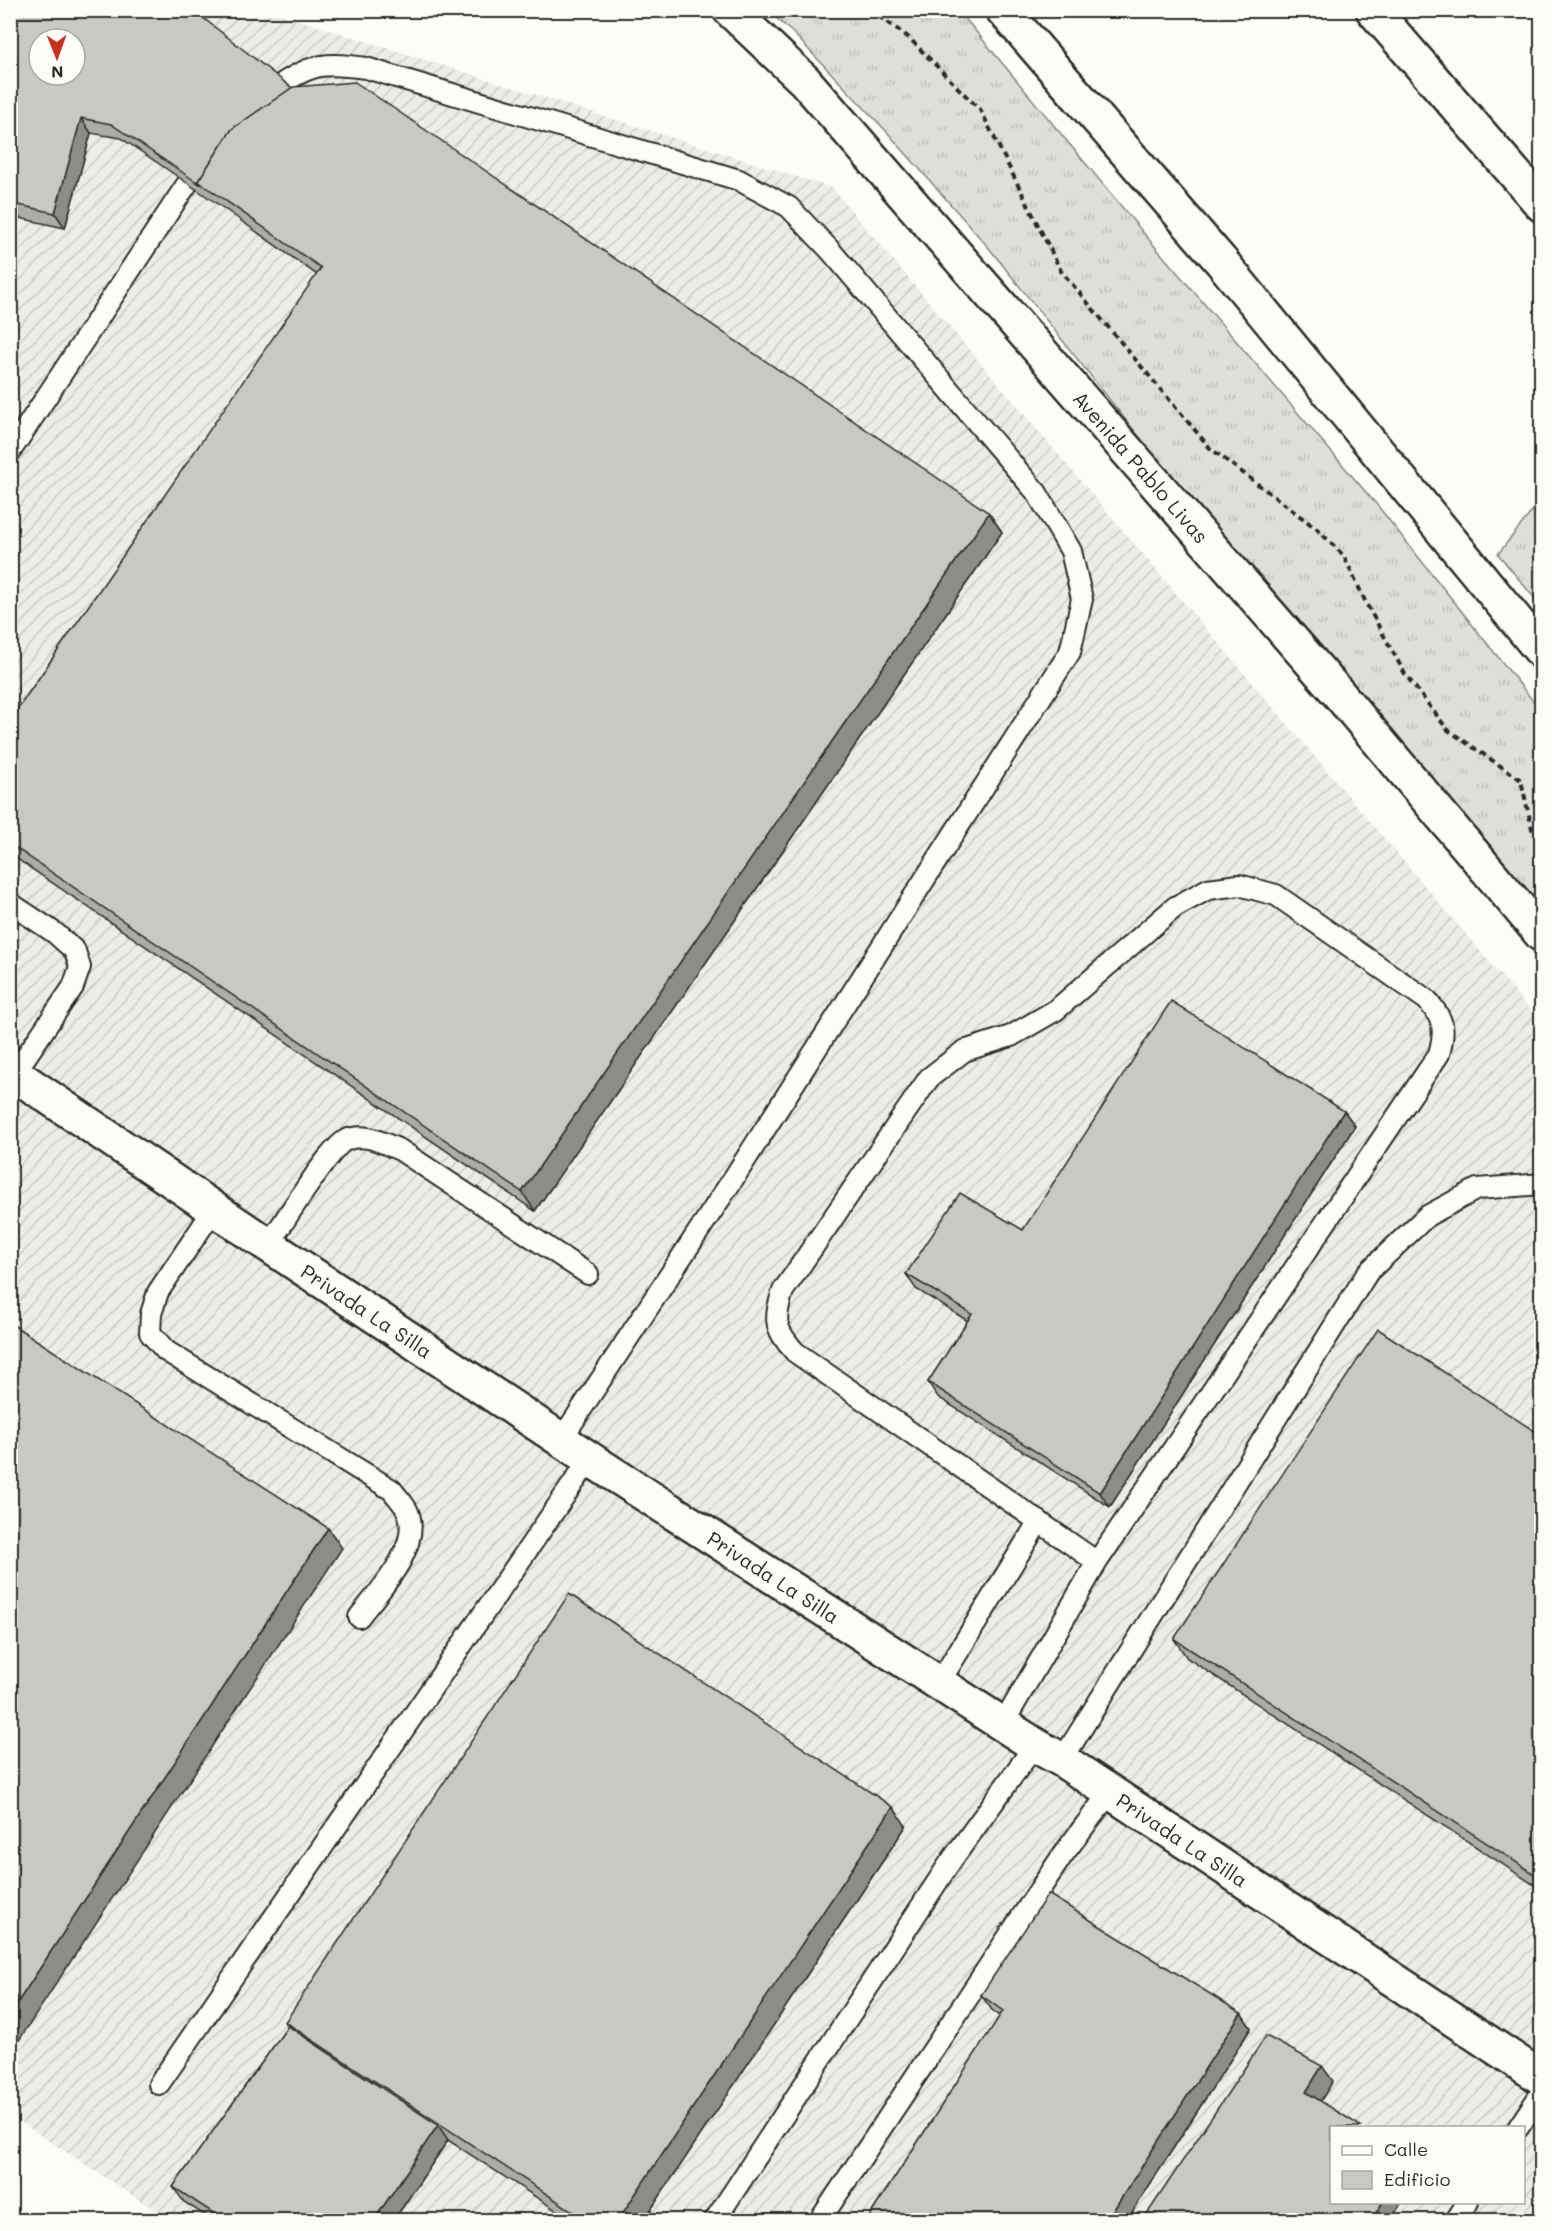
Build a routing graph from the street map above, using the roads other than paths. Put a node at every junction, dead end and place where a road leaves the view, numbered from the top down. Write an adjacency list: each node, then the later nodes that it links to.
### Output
1 (730, 10): 10 (street, Avenida Pablo Livas)
2 (1003, 10): 8 (street)
3 (1373, 10): 6 (street)
4 (280, 85): 16 (lane)
5 (187, 184): 7 (lane)
6 (1542, 205)
7 (10, 452)
8 (1542, 652)
9 (10, 903): 11 (lane)
10 (1542, 935)
11 (12, 1072): 13 (street, Privada La Silla)
12 (1542, 1185): 24 (lane)
13 (214, 1209): 14 (street, Privada La Silla); 20 (lane)
14 (268, 1245): 15 (lane); 16 (street, Privada La Silla)
15 (588, 1274)
16 (561, 1440): 17 (street, Privada La Silla)
17 (590, 1459): 21 (street, Privada La Silla); 27 (lane)
18 (1039, 1521): 19 (lane); 19 (lane); 21 (lane)
19 (1097, 1562): 22 (lane)
20 (359, 1617)
21 (939, 1683): 22 (street, Privada La Silla)
22 (1003, 1724): 23 (street, Privada La Silla)
23 (1035, 1745): 24 (street, Privada La Silla); 31 (lane)
24 (1062, 1760): 25 (street, Privada La Silla)
25 (1110, 1792): 26 (street, Privada La Silla); 32 (lane)
26 (1542, 2078)
27 (159, 2084)
28 (1542, 2092): 29 (lane)
29 (1519, 2126)
30 (1467, 2204): 33 (lane)
31 (715, 2220)
32 (820, 2220)
33 (1456, 2220)

